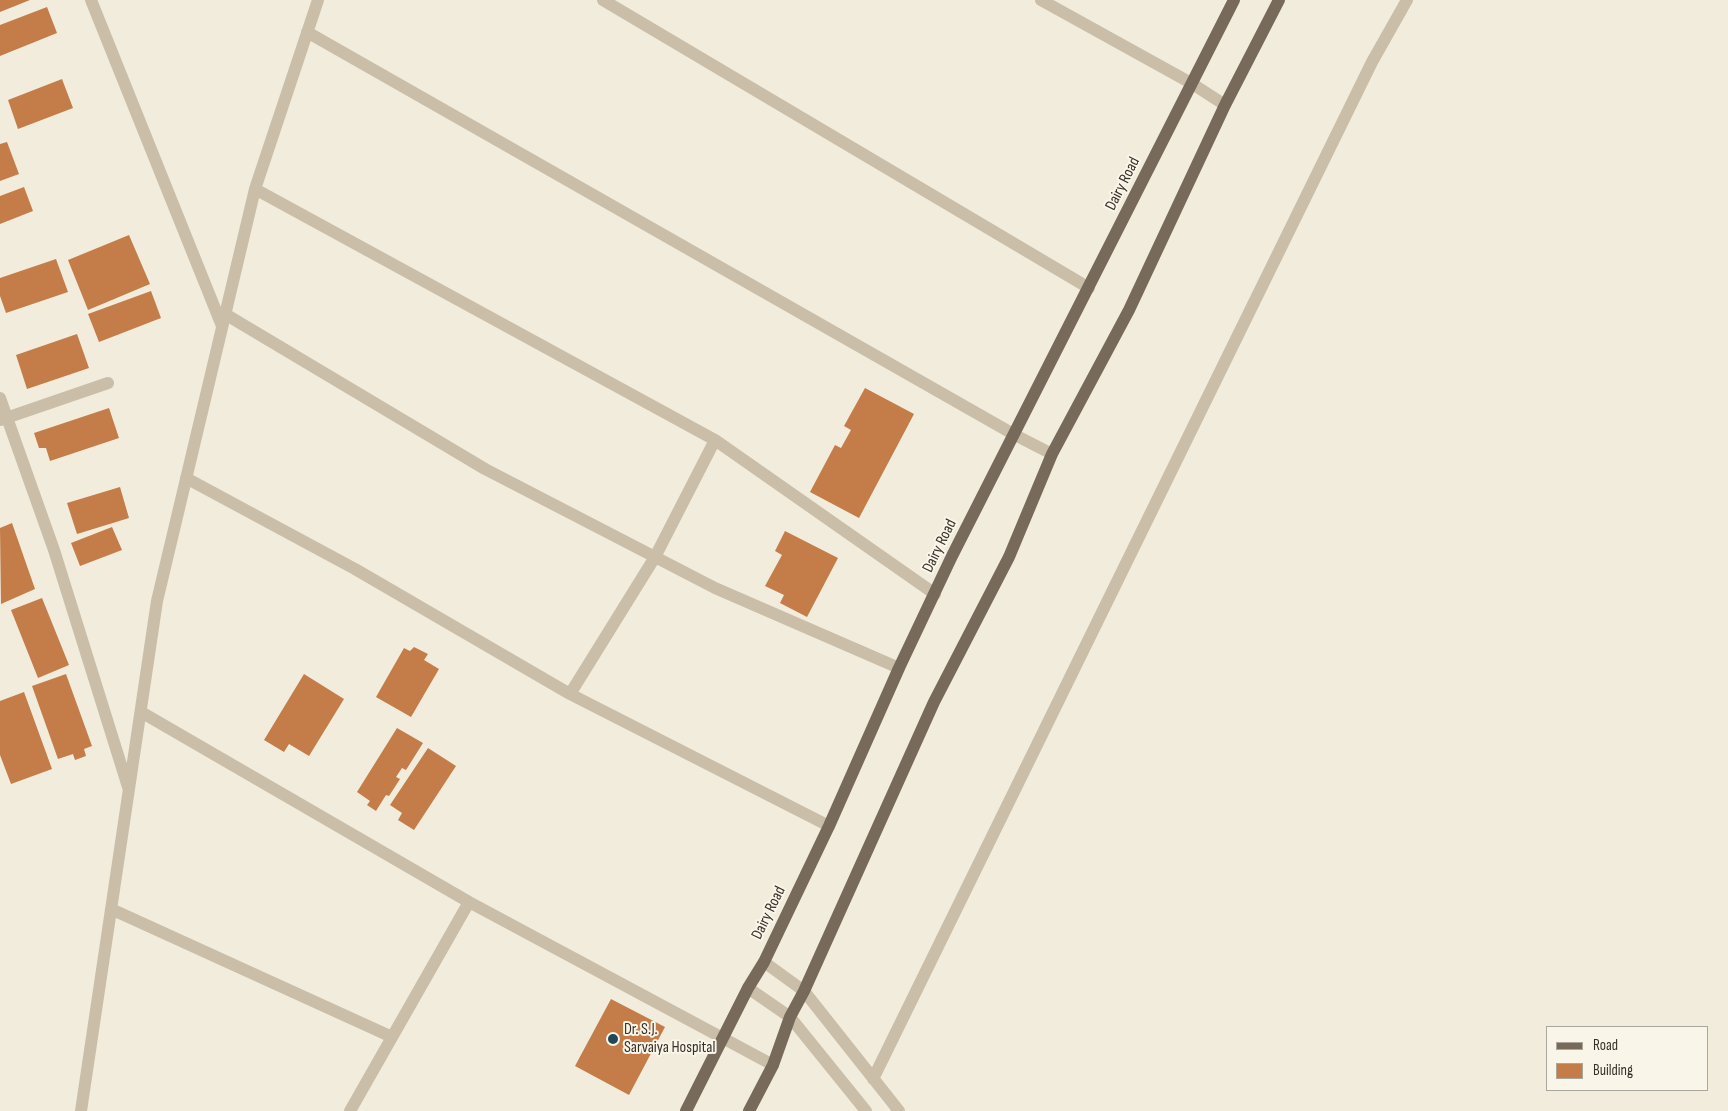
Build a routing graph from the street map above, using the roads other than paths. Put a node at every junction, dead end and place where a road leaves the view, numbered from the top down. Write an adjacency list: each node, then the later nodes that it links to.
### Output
1 (91, 0): 13 (street)
2 (318, 0): 8 (street)
3 (603, 0): 12 (street)
4 (1040, 0): 9 (street)
5 (1234, 0): 9 (main road, Dairy Road)
6 (1279, 0): 10 (main road)
7 (1407, 0): 37 (street)
8 (307, 32): 11 (street); 17 (street)
9 (1191, 83): 10 (street); 12 (main road, Dairy Road)
10 (1225, 105): 19 (main road)
11 (255, 189): 13 (street); 18 (street)
12 (1089, 288): 17 (main road, Dairy Road)
13 (224, 320): 20 (street); 21 (street)
14 (108, 383): 16 (street)
15 (0, 398): 16 (street)
16 (4, 419): 26 (street)
17 (1015, 434): 19 (street); 22 (main road, Dairy Road)
18 (715, 440): 21 (street); 22 (street)
19 (1052, 454): 32 (main road)
20 (186, 478): 24 (street); 25 (street)
21 (655, 556): 23 (street); 24 (street)
22 (935, 594): 23 (main road, Dairy Road)
23 (899, 668): 27 (main road, Dairy Road)
24 (570, 694): 27 (street)
25 (141, 712): 26 (street); 28 (street)
26 (129, 791): 29 (street)
27 (829, 826): 30 (main road, Dairy Road)
28 (468, 902): 34 (street); 35 (street)
29 (112, 909): 34 (street); 38 (street)
30 (764, 962): 31 (main road, Dairy Road); 32 (street)
31 (748, 988): 33 (street); 35 (main road, Dairy Road)
32 (804, 991): 33 (main road); 37 (street)
33 (790, 1017): 36 (main road); 42 (street)
34 (392, 1037): 39 (street)
35 (723, 1039): 36 (street); 40 (main road, Dairy Road)
36 (773, 1065): 41 (main road)
37 (873, 1079): 43 (street)
38 (81, 1111)
39 (350, 1111)
40 (686, 1111)
41 (749, 1111)
42 (866, 1111)
43 (899, 1111)

